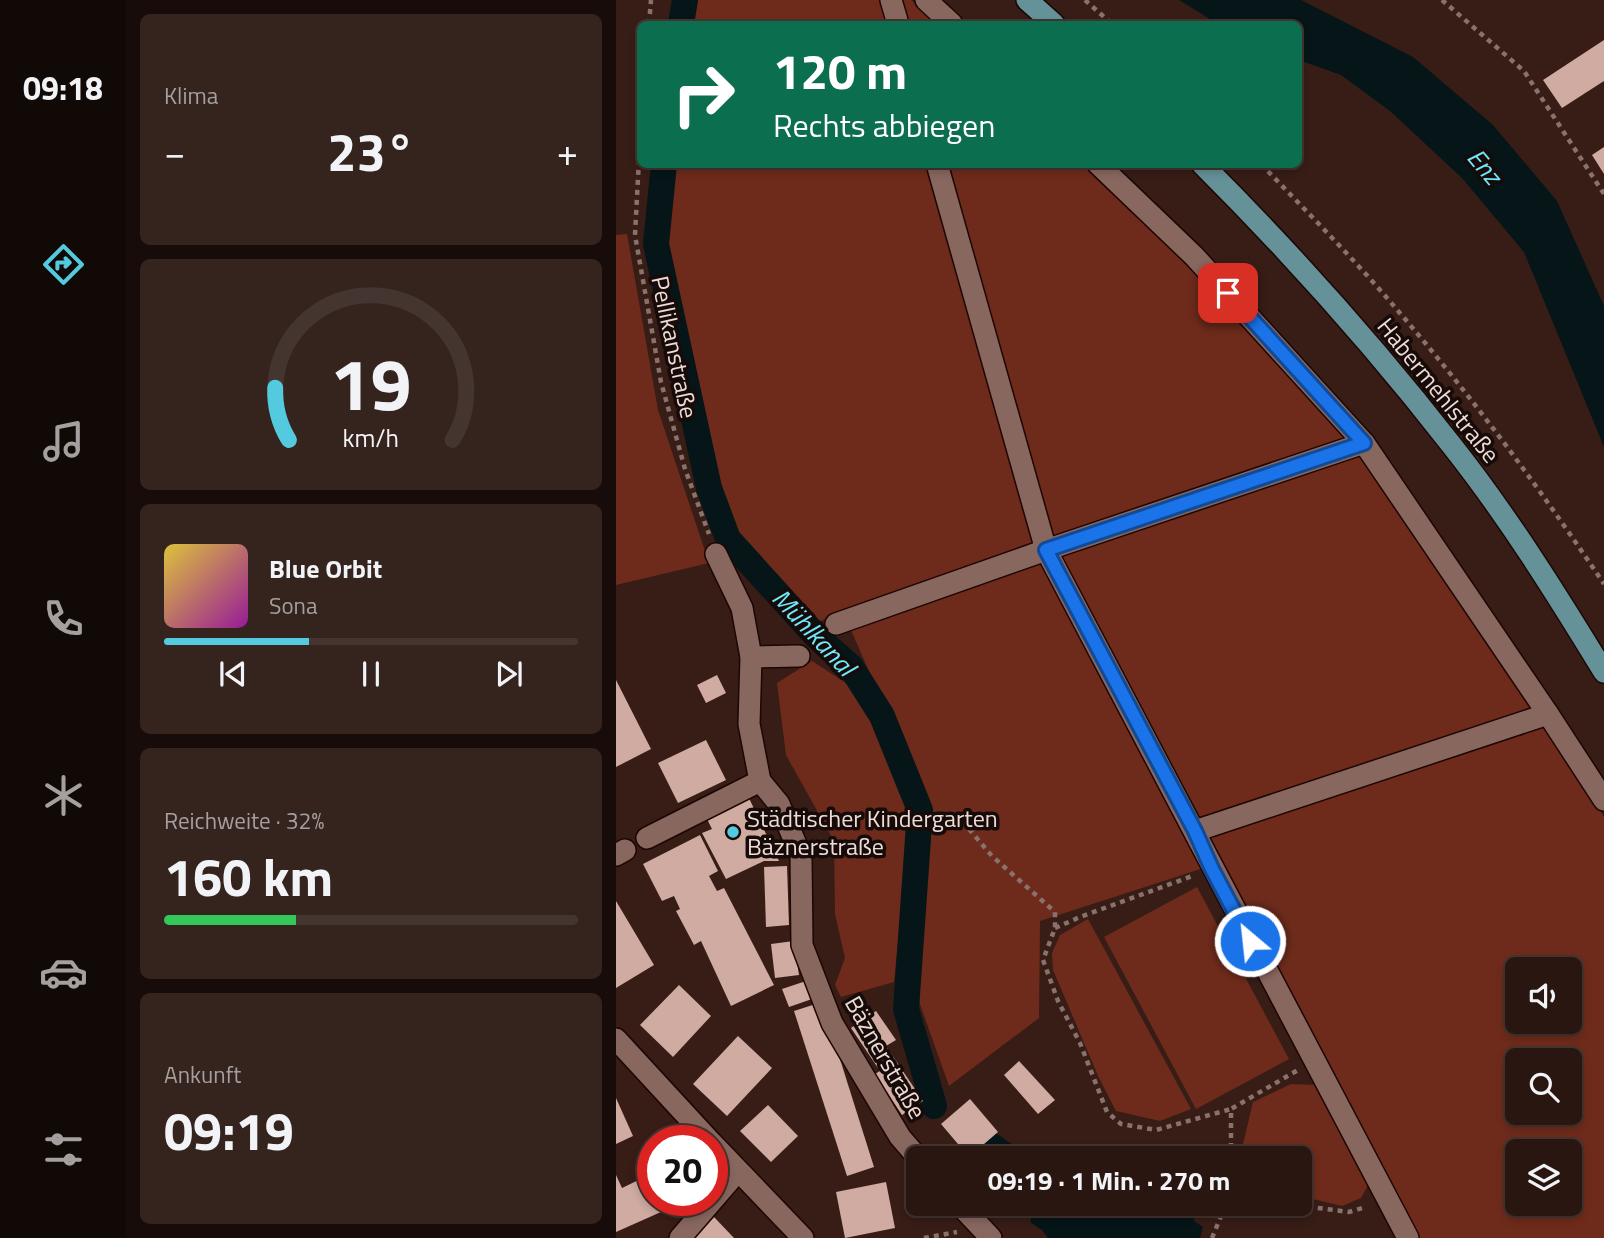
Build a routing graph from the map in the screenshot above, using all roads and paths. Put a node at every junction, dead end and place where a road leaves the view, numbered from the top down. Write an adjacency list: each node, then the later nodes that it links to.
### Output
1 (651, 0): 7 (path)
2 (891, 0): 8 (street)
3 (926, 0): 9 (street)
4 (1027, 0): 10 (main road)
5 (1085, 0): 11 (path)
6 (1442, 0): 17 (path)
7 (649, 21)
8 (897, 21)
9 (948, 21)
10 (1051, 21)
11 (1109, 21)
12 (639, 168): 20 (path, Pellikanstraße)
13 (938, 168): 19 (street)
14 (1102, 168): 18 (street)
15 (1206, 168): 25 (main road, Habermehlstraße)
16 (1265, 168): 21 (path)
17 (1604, 194)
18 (1364, 443): 19 (street); 26 (street)
19 (1046, 550): 22 (street); 30 (street)
20 (716, 554): 24 (street, Bäznerstraße)
21 (1604, 584)
22 (836, 624)
23 (799, 656): 24 (street)
24 (751, 657): 27 (street, Bäznerstraße)
25 (1604, 672)
26 (1548, 714): 28 (street); 30 (street)
27 (760, 781): 31 (street); 38 (street, Bäznerstraße)
28 (1604, 800)
29 (968, 829): 33 (path)
30 (1195, 831): 32 (street)
31 (646, 838)
32 (1212, 869): 33 (path); 35 (street)
33 (1055, 928): 36 (path)
34 (616, 1039): 37 (street)
35 (1314, 1061): 36 (path); 42 (street)
36 (1231, 1109): 39 (path)
37 (695, 1125)
38 (908, 1146)
39 (1231, 1146)
40 (728, 1160): 41 (street)
41 (738, 1171): 46 (street); 47 (street)
42 (1387, 1200): 43 (path); 50 (street)
43 (1312, 1207)
44 (970, 1216): 48 (street)
45 (1221, 1216): 49 (path)
46 (680, 1238)
47 (803, 1238)
48 (991, 1238)
49 (1212, 1238)
50 (1408, 1238)

